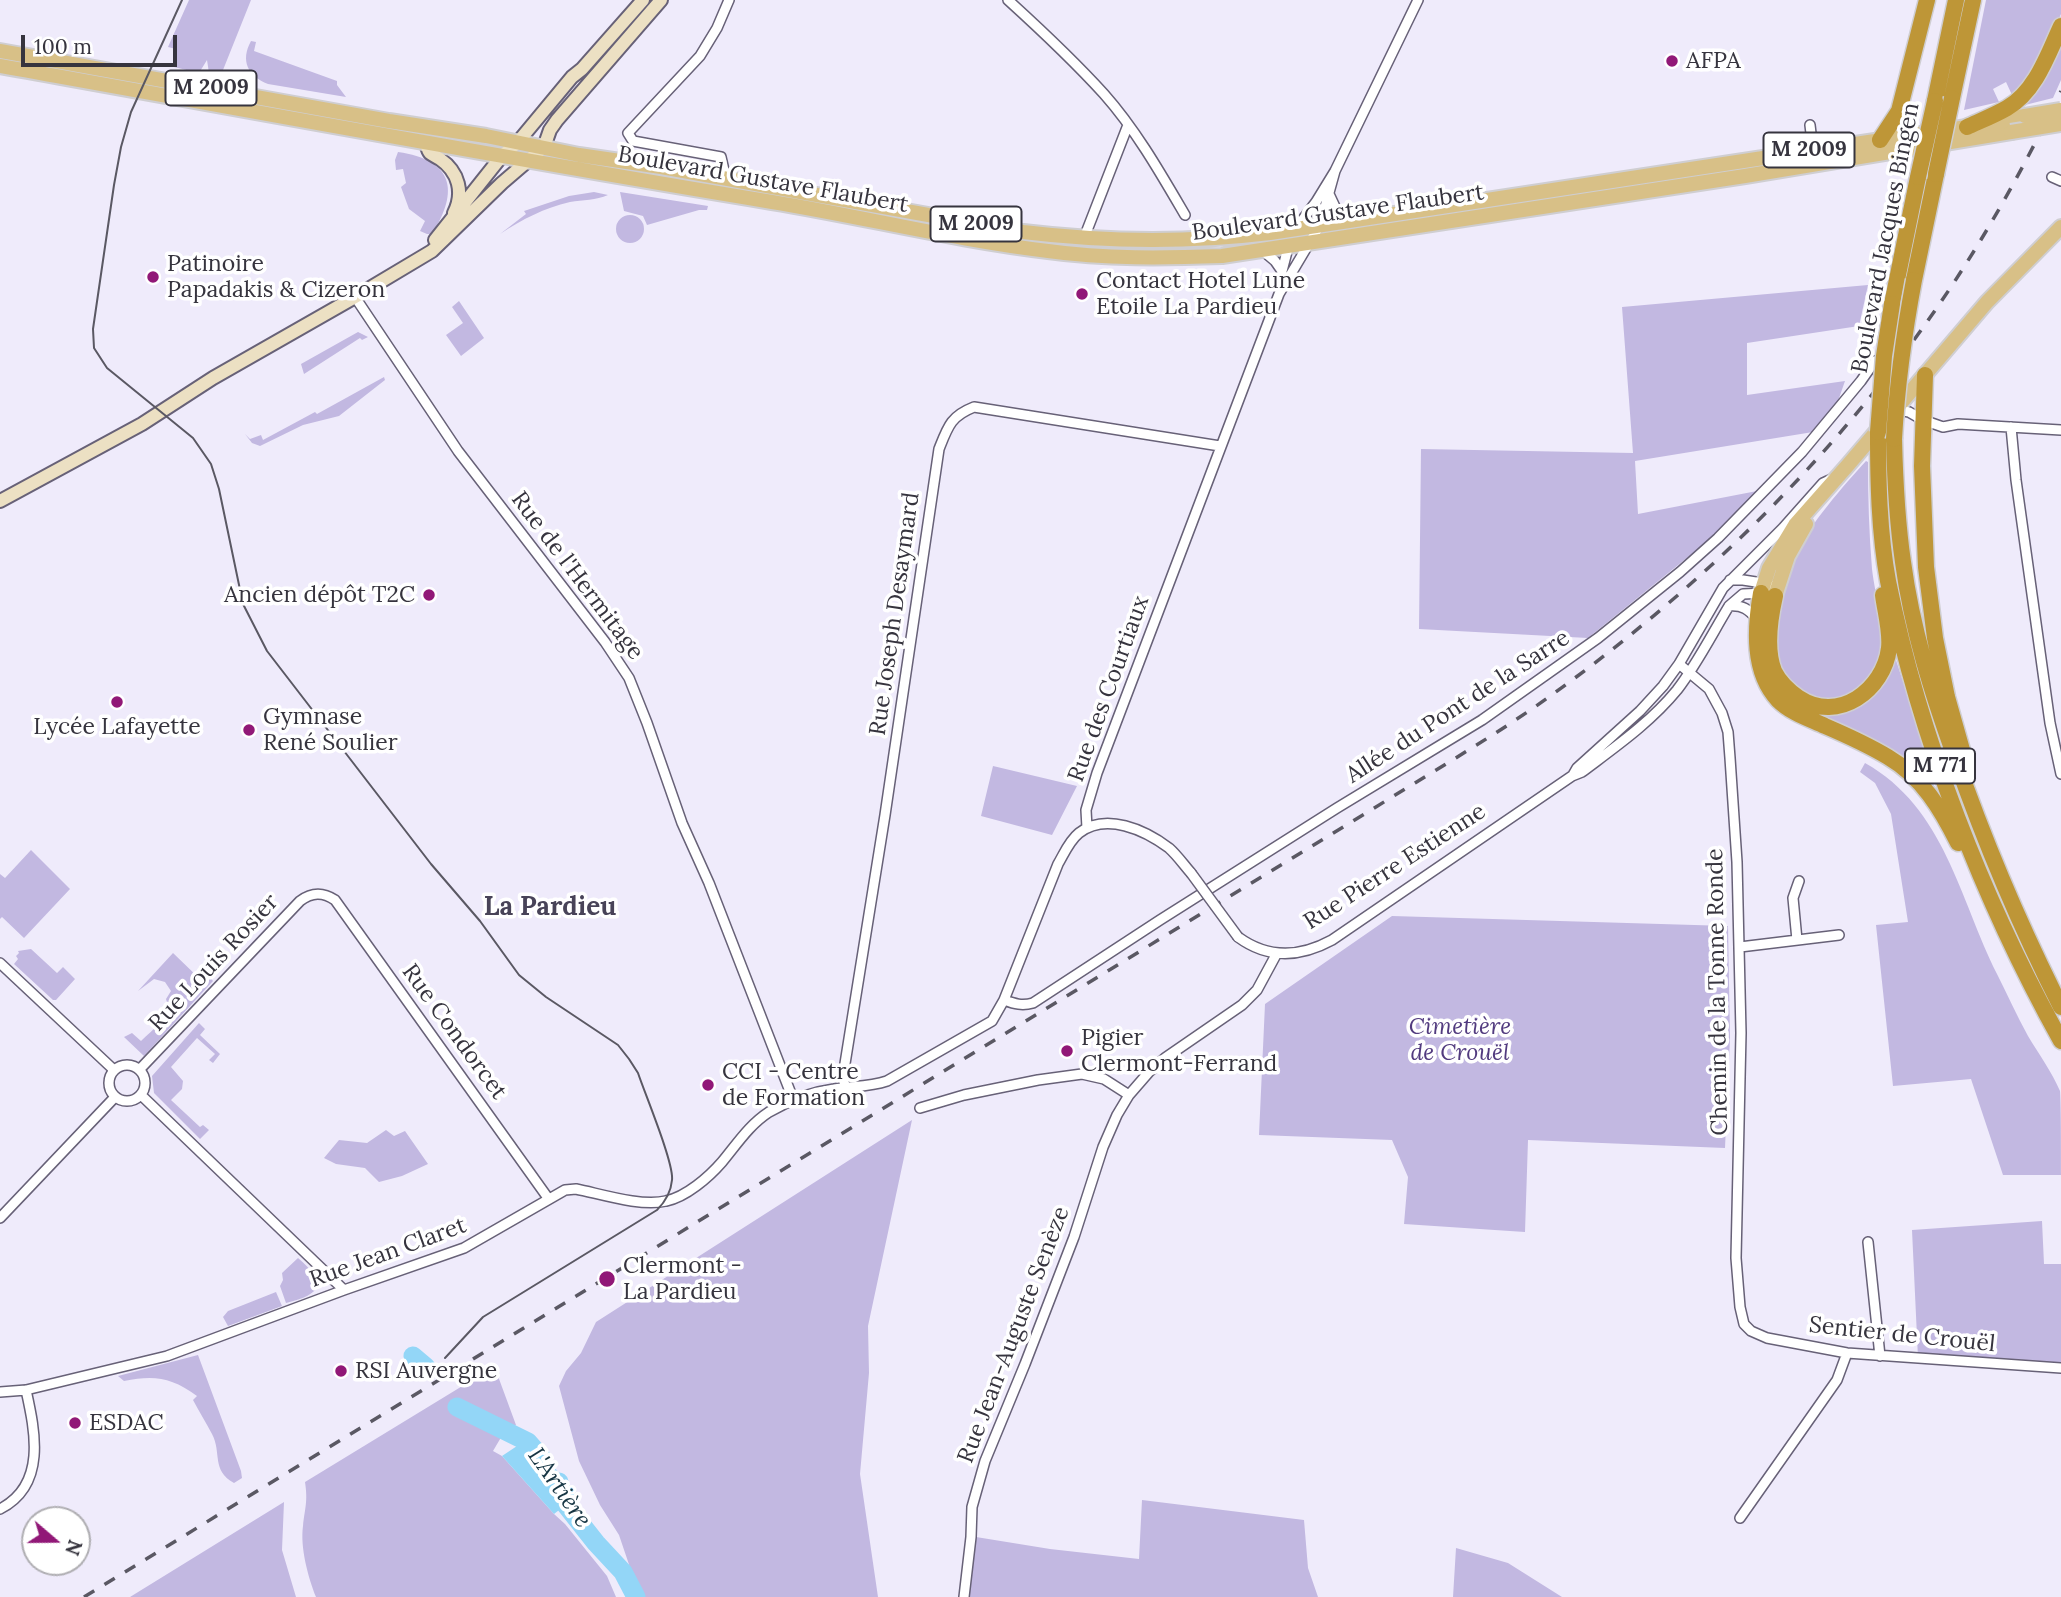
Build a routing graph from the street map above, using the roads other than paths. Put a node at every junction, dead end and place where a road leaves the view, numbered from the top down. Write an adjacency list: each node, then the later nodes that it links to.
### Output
1 (643, 0): 18 (main road)
2 (661, 0): 20 (main road)
3 (729, 0): 25 (street)
4 (1008, 0): 14 (street)
5 (1418, 0): 24 (street)
6 (1927, 0): 17 (highway)
7 (1956, 0): 50 (highway, Boulevard Jacques Bingen / M 771, bridge)
8 (1975, 0): 59 (highway, Boulevard Jacques Bingen / M 771, bridge)
9 (2061, 26): 16 (highway)
10 (0, 51): 18 (main road, Boulevard Gustave Flaubert / M 2009)
11 (0, 66): 19 (main road, Boulevard Gustave Flaubert / M 2009)
12 (2061, 110): 16 (main road, Boulevard Gustave Flaubert / M 2009, bridge)
13 (2061, 124): 34 (main road, Boulevard Gustave Flaubert / M 2009, bridge)
14 (1128, 125): 27 (street); 33 (street)
15 (1810, 125): 21 (street)
16 (1967, 127): 17 (main road, Boulevard Gustave Flaubert / M 2009)
17 (1880, 140): 21 (main road, Boulevard Gustave Flaubert / M 2009)
18 (518, 142): 20 (main road, Boulevard Gustave Flaubert / M 2009); 22 (main road)
19 (426, 143): 22 (main road, Boulevard Gustave Flaubert / M 2009); 28 (main road)
20 (544, 147): 23 (main road); 25 (main road, Boulevard Gustave Flaubert / M 2009)
21 (1813, 150): 29 (main road, Boulevard Gustave Flaubert / M 2009)
22 (500, 157): 23 (main road, Boulevard Gustave Flaubert / M 2009); 28 (main road)
23 (526, 161): 36 (main road, Boulevard Gustave Flaubert / M 2009); 37 (main road)
24 (1335, 171): 26 (street, Rue des Courtiaux); 32 (street)
25 (726, 179): 33 (main road, Boulevard Gustave Flaubert / M 2009)
26 (1329, 194): 29 (street); 30 (street, Rue des Courtiaux)
27 (1185, 215)
28 (450, 220): 37 (main road)
29 (1349, 221): 30 (main road, Boulevard Gustave Flaubert / M 2009)
30 (1320, 225): 32 (main road, Boulevard Gustave Flaubert / M 2009); 34 (street, Rue des Courtiaux)
31 (2061, 227): 42 (main road, Rue Pierre Estienne)
32 (1295, 229): 33 (main road, Boulevard Gustave Flaubert / M 2009); 35 (street)
33 (1084, 238)
34 (1310, 243): 35 (main road, Boulevard Gustave Flaubert / M 2009); 39 (street, Rue des Courtiaux)
35 (1289, 246): 36 (main road, Boulevard Gustave Flaubert / M 2009); 38 (street)
36 (1262, 250): 38 (street)
37 (419, 258): 40 (main road)
38 (1282, 271): 39 (street)
39 (1279, 294): 47 (street, Rue des Courtiaux)
40 (355, 297): 49 (main road); 78 (street, Rue de l'Hermitage)
41 (1875, 361): 69 (street, Allée du Pont de la Sarre)
42 (1925, 375): 43 (main road, Rue Pierre Estienne); 44 (highway)
43 (1890, 415): 44 (street); 48 (main road, Rue Pierre Estienne)
44 (1923, 420): 45 (street); 59 (highway)
45 (2011, 427): 46 (street); 57 (street)
46 (2061, 430)
47 (1220, 446): 60 (street, Rue des Courtiaux); 74 (street, Rue Joseph Desaymard)
48 (1838, 476): 51 (street, Rue Pierre Estienne); 52 (main road, Rue Pierre Estienne)
49 (0, 501)
50 (1880, 511): 52 (highway); 61 (highway, Boulevard Jacques Bingen / M 771)
51 (1730, 580): 52 (street); 55 (street, Rue Pierre Estienne)
52 (1769, 589): 53 (street); 54 (highway)
53 (1730, 606): 54 (street); 56 (street, Rue Pierre Estienne)
54 (1757, 619): 61 (highway)
55 (1679, 664): 56 (street, Chemin de la Tonne Ronde); 58 (street, Rue Pierre Estienne)
56 (1689, 673): 58 (street, Rue Pierre Estienne); 66 (street, Chemin de la Tonne Ronde)
57 (2061, 774)
58 (1572, 776): 67 (street, Rue Pierre Estienne)
59 (1973, 810): 70 (highway, Boulevard Jacques Bingen / M 771)
60 (1087, 828): 67 (street, bridge); 69 (street)
61 (1980, 878): 71 (highway, Boulevard Jacques Bingen / M 771)
62 (1798, 881): 65 (street)
63 (323, 894): 72 (street, Rue Louis Rosier); 80 (street, Rue Condorcet)
64 (1839, 935): 65 (street)
65 (1797, 940): 66 (street)
66 (1740, 947): 84 (street, Chemin de la Tonne Ronde)
67 (1277, 953): 75 (street)
68 (0, 963): 73 (street)
69 (1004, 999): 74 (street)
70 (2061, 1007)
71 (2061, 1041)
72 (140, 1069): 73 (street); 76 (street)
73 (114, 1070): 77 (street)
74 (845, 1087): 78 (street)
75 (1129, 1094): 79 (street); 92 (street, Rue Jean-Auguste Senèze)
76 (141, 1095): 77 (street); 83 (street)
77 (115, 1097): 81 (street)
78 (793, 1099): 80 (street, Rue Jean Claret)
79 (920, 1108)
80 (548, 1198): 83 (street, Rue Jean Claret)
81 (0, 1218)
82 (1868, 1242): 86 (street)
83 (344, 1290): 88 (street, Rue Jean Claret)
84 (1744, 1324): 85 (street, Sentier de Crouël)
85 (1847, 1353): 86 (street, Sentier de Crouël); 91 (street)
86 (1880, 1356): 87 (street, Sentier de Crouël)
87 (2061, 1368)
88 (26, 1390): 89 (street, Rue Jean Claret); 90 (street)
89 (0, 1392)
90 (0, 1508)
91 (1740, 1518)
92 (964, 1597)

